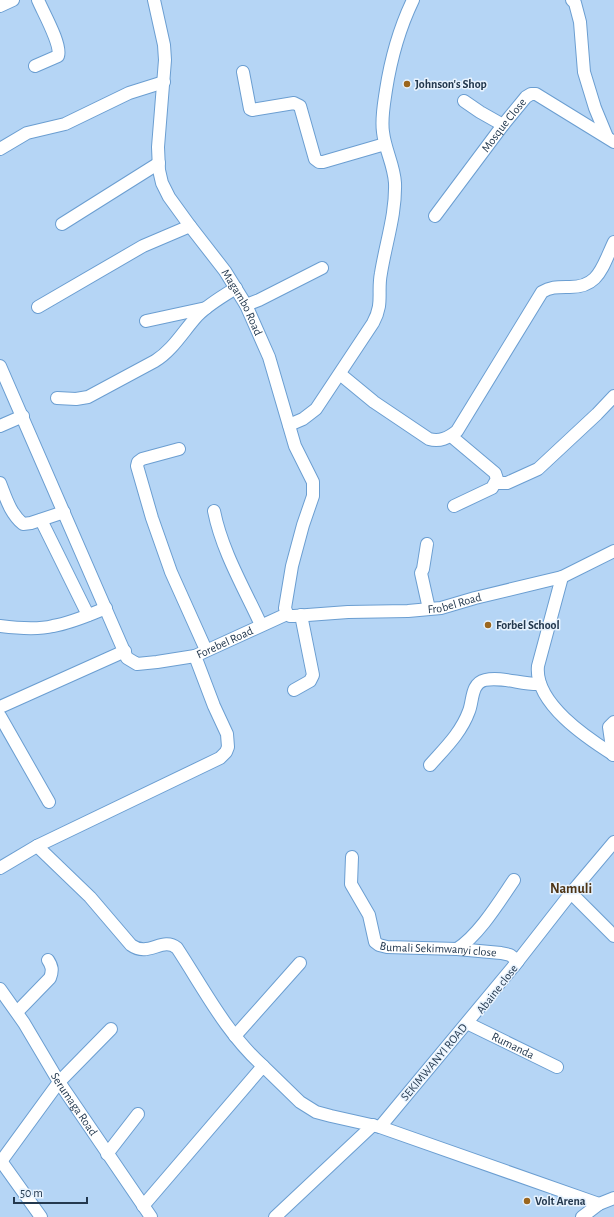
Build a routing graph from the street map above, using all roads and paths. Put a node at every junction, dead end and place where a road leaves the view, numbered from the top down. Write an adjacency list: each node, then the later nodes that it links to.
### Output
1 (13, 0): 6 (street)
2 (38, 0): 7 (street)
3 (154, 0): 9 (street, Magambo Road)
4 (413, 0): 13 (street)
5 (572, 0): 12 (street)
6 (0, 6)
7 (35, 66)
8 (243, 72): 13 (street)
9 (164, 82): 14 (street); 15 (street, Magambo Road)
10 (464, 101): 11 (street)
11 (503, 125): 12 (street, Mosque Close); 16 (street, Mosque Close)
12 (611, 139)
13 (385, 144): 27 (street)
14 (0, 149)
15 (158, 163): 17 (street); 18 (street, Magambo Road)
16 (435, 216)
17 (62, 224)
18 (190, 226): 21 (street, Magambo Road); 23 (street)
19 (614, 242): 33 (street)
20 (322, 268): 22 (street)
21 (236, 288): 22 (street, Magambo Road); 24 (street)
22 (246, 305): 31 (street, Magambo Road)
23 (38, 307)
24 (207, 308): 25 (street); 29 (street)
25 (146, 321)
26 (0, 366): 30 (street)
27 (340, 374): 31 (street); 33 (street)
28 (614, 396): 36 (street)
29 (57, 398)
30 (23, 416): 32 (street); 39 (street)
31 (289, 425): 46 (street, Magambo Road)
32 (0, 426)
33 (451, 436): 36 (street)
34 (178, 449): 51 (street)
35 (0, 483): 40 (street)
36 (496, 483): 37 (street)
37 (454, 506)
38 (214, 511): 49 (street)
39 (64, 512): 40 (street); 44 (street)
40 (41, 520): 47 (street)
41 (427, 544): 45 (street)
42 (614, 551): 43 (street, Frobel Road)
43 (562, 577): 45 (street, Frobel Road); 54 (street)
44 (106, 608): 47 (street); 52 (street)
45 (429, 609): 48 (street, Frobel Road)
46 (287, 614): 48 (street, Frobel Road); 49 (street, Forebel Road)
47 (88, 615): 50 (street)
48 (301, 615): 55 (street)
49 (261, 625): 51 (street, Forebel Road)
50 (0, 626)
51 (206, 650): 53 (street, Forebel Road)
52 (124, 651): 53 (street); 56 (street)
53 (195, 656): 63 (street, Forebel Road)
54 (540, 684): 59 (street); 60 (street)
55 (294, 690)
56 (0, 707)
57 (0, 716): 61 (street)
58 (614, 722): 59 (street)
59 (614, 755)
60 (430, 765)
61 (49, 802)
62 (614, 842): 67 (street)
63 (37, 846): 65 (street); 77 (street)
64 (352, 858): 69 (street, Bumali Sekimwanyi close)
65 (0, 868)
66 (514, 880): 69 (street)
67 (571, 894): 68 (street); 71 (street, Abaine close)
68 (614, 936)
69 (456, 949): 71 (street, Bumali Sekimwanyi close)
70 (48, 960): 74 (street)
71 (518, 961): 75 (street, Abaine close); 82 (street, SEKIMWANYI ROAD)
72 (300, 963): 77 (street)
73 (0, 989): 74 (street, Serumaga Road)
74 (17, 1012): 80 (street, Serumaga Road)
75 (469, 1024): 79 (street, Rumanda); 82 (street, Abaine close)
76 (111, 1029): 80 (street)
77 (234, 1036): 78 (street)
78 (263, 1066): 82 (street); 87 (street)
79 (557, 1067)
80 (59, 1082): 83 (street, Serumaga Road); 84 (street)
81 (138, 1114): 83 (street)
82 (376, 1126): 86 (street); 90 (street)
83 (107, 1154): 87 (street, Serumaga Road)
84 (1, 1162): 88 (street)
85 (614, 1198): 86 (street)
86 (599, 1204): 91 (street)
87 (143, 1206): 89 (street, Serumaga Road)
88 (40, 1217)
89 (151, 1217)
90 (275, 1217)
91 (582, 1217)

